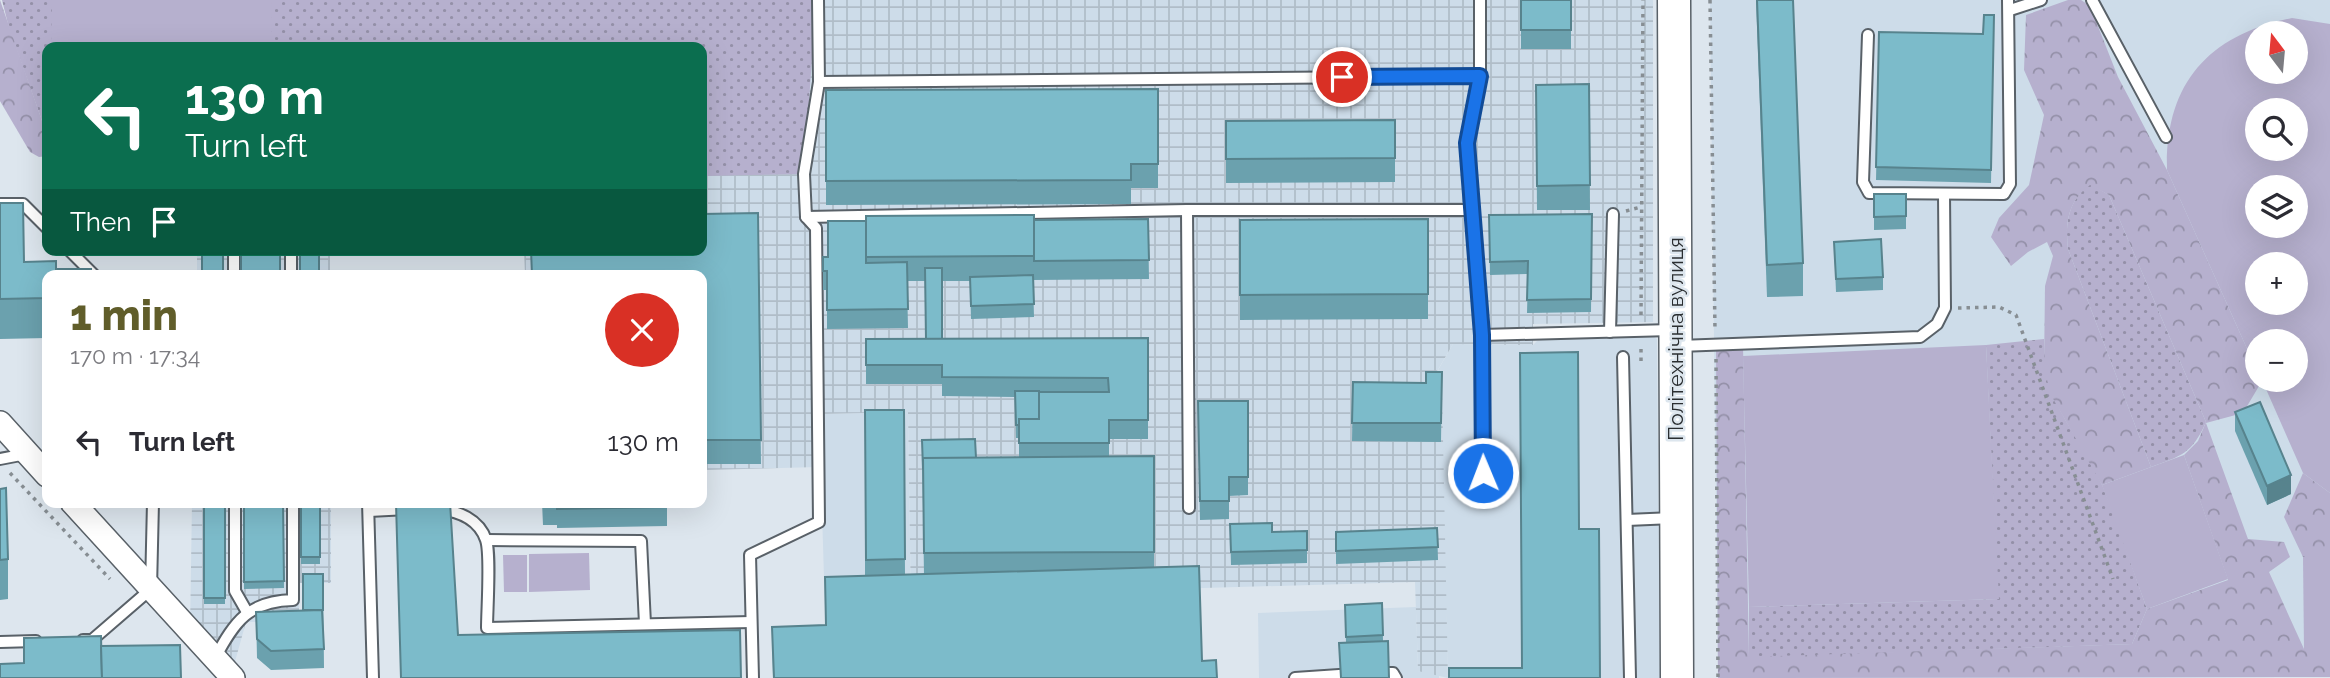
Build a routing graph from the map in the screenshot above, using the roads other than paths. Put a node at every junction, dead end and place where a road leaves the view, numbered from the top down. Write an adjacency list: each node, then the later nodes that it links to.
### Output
1 (818, 0): 9 (lane)
2 (1480, 0): 8 (lane)
3 (1674, 0): 22 (street, Політехнічна вулиця)
4 (2041, 0): 6 (lane)
5 (2092, 0): 10 (lane)
6 (2009, 5): 11 (lane)
7 (1868, 35): 11 (lane)
8 (1480, 76): 9 (lane); 14 (lane)
9 (819, 82): 16 (lane)
10 (2166, 137)
11 (1944, 194): 22 (lane)
12 (0, 204): 17 (lane)
13 (1187, 210): 14 (lane); 16 (lane); 35 (lane)
14 (1472, 210): 21 (lane)
15 (1613, 214): 20 (lane)
16 (807, 217): 41 (lane)
17 (42, 223)
18 (75, 256): 19 (lane)
19 (89, 270)
20 (1610, 332): 21 (lane); 22 (lane)
21 (1482, 335): 28 (lane)
22 (1675, 338): 36 (street, Політехнічна вулиця)
23 (1623, 357): 37 (lane)
24 (0, 423): 25 (street)
25 (29, 454): 26 (lane); 27 (street)
26 (0, 458)
27 (42, 469)
28 (1483, 473)
29 (77, 508): 39 (street)
30 (152, 508): 39 (lane)
31 (235, 508): 40 (lane)
32 (293, 508): 40 (lane)
33 (369, 508): 48 (lane)
34 (404, 508): 38 (lane)
35 (1189, 508)
36 (1676, 518): 37 (lane); 53 (street, Політехнічна вулиця)
37 (1628, 520): 52 (lane)
38 (486, 540): 42 (lane); 42 (lane)
39 (143, 596): 44 (lane); 46 (street)
40 (247, 612): 46 (lane)
41 (751, 622): 42 (lane); 49 (lane)
42 (645, 624)
43 (53, 641): 45 (lane)
44 (66, 641)
45 (0, 642)
46 (215, 658): 47 (street)
47 (233, 678)
48 (373, 678)
49 (753, 678)
50 (1295, 678): 51 (lane)
51 (1396, 678)
52 (1630, 678)
53 (1677, 678)

